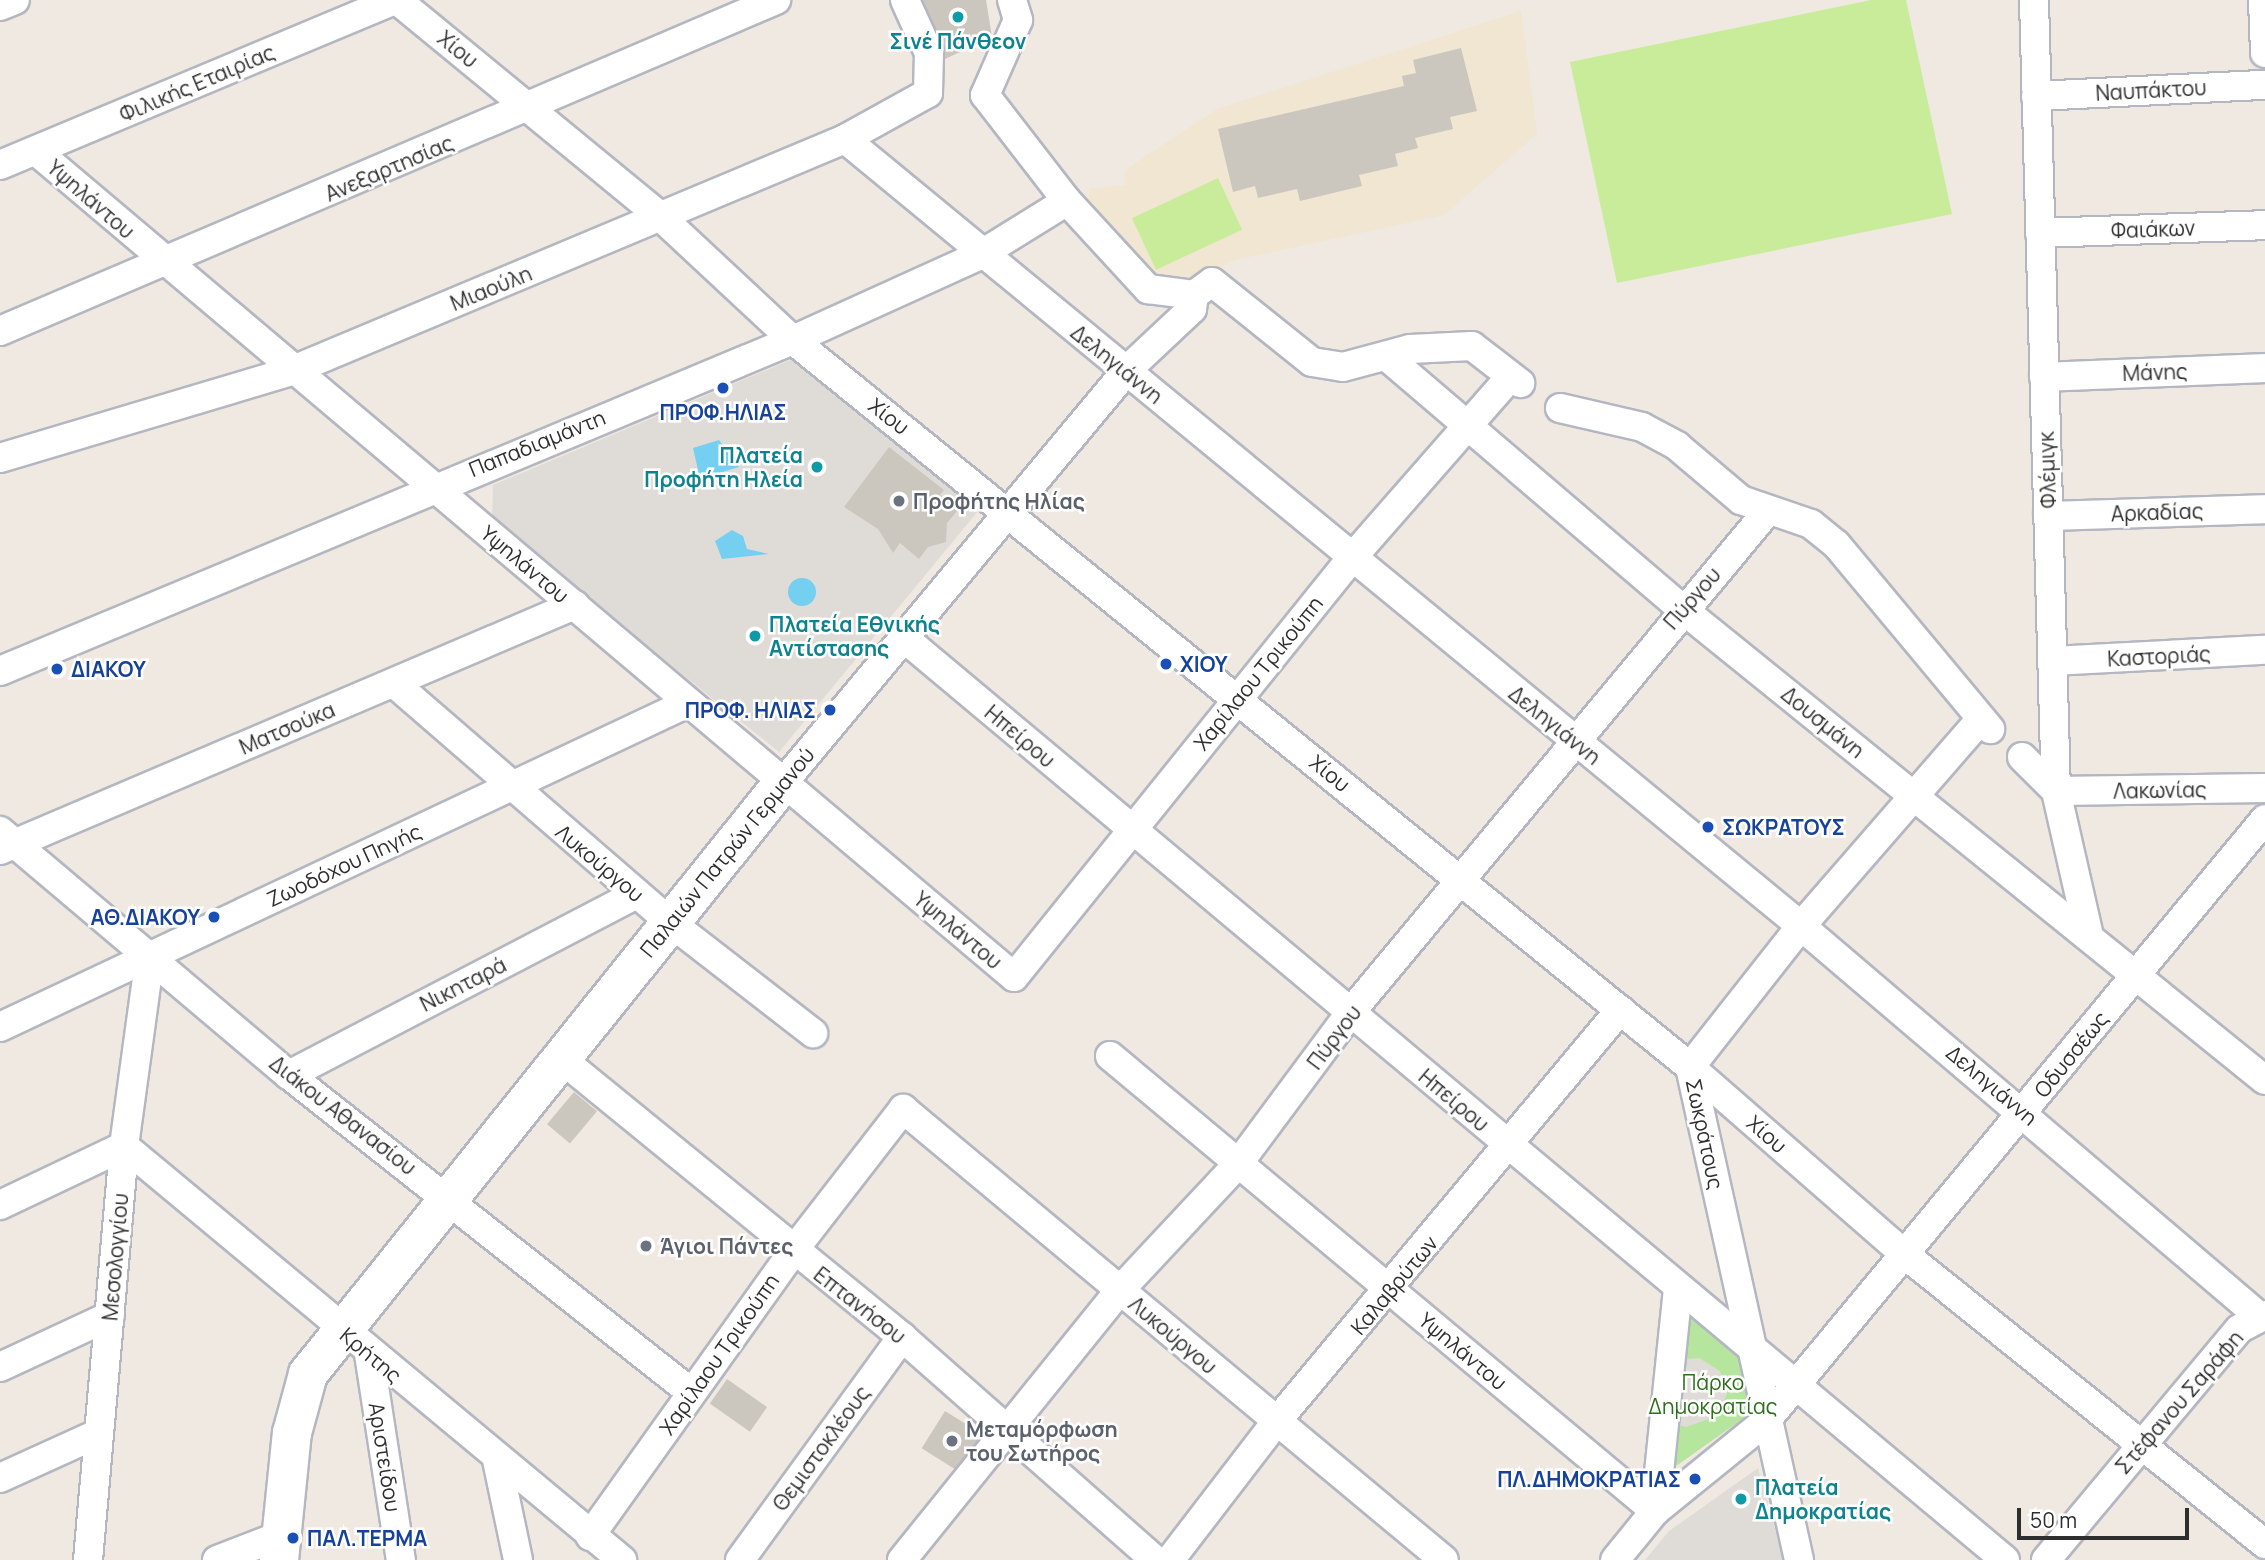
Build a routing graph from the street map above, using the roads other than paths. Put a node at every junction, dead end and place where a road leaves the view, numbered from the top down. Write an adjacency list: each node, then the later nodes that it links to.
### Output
1 (15, 0): 8 (street)
2 (395, 0): 12 (street, Χίου); 14 (street, Φιλικής Εταιρίας)
3 (776, 0): 12 (street, Ανεξαρτησίας)
4 (905, 0): 13 (street, Μιαούλη)
5 (1012, 0): 16 (street)
6 (2034, 0): 11 (street, Φλέμιγκ)
7 (2263, 0): 9 (street)
8 (0, 6)
9 (2265, 53)
10 (2265, 85): 11 (street, Ναυπάκτου)
11 (2036, 96): 19 (street, Φλέμιγκ)
12 (531, 107): 17 (street, Χίου); 21 (street, Ανεξαρτησίας)
13 (845, 139): 17 (street, Μιαούλη); 20 (street, Δεληγιάννη)
14 (36, 151): 15 (street, Φιλικής Εταιρίας); 21 (street, Υψηλάντου)
15 (0, 164)
16 (1067, 201): 20 (street, Παπαδιαμάντη); 22 (street)
17 (662, 218): 24 (street, Χίου); 28 (street, Μιαούλη)
18 (2265, 225): 19 (street, Φαιάκων)
19 (2040, 233): 29 (street, Φλέμιγκ)
20 (980, 255): 24 (street, Παπαδιαμάντη); 27 (street, Δεληγιάννη)
21 (165, 264): 23 (street, Ανεξαρτησίας); 28 (street, Υψηλάντου)
22 (1194, 295): 25 (street); 27 (street, Παλαιών Πατρών Γερμανού)
23 (0, 331)
24 (793, 340): 33 (street, Παπαδιαμάντη); 35 (street, Χίου)
25 (1386, 356): 31 (street, Δουσμάνη); 31 (street, Χαρίλαου Τρικούπη)
26 (2265, 368): 29 (street, Μάνης)
27 (1127, 370): 35 (street, Παλαιών Πατρών Γερμανού); 38 (street, Δεληγιάννη)
28 (290, 371): 32 (street, Μιαούλη); 33 (street, Υψηλάντου)
29 (2044, 377): 37 (street, Φλέμιγκ)
30 (1560, 408): 36 (street)
31 (1462, 425): 38 (street, Χαρίλαου Τρικούπη); 40 (street, Δουσμάνη)
32 (0, 458)
33 (432, 486): 39 (street, Υψηλάντου); 44 (street, Παπαδιαμάντη)
34 (2265, 509): 37 (street, Αρκαδίας)
35 (1010, 512): 41 (street, Παλαιών Πατρών Γερμανού); 46 (street, Χίου)
36 (1766, 513): 40 (street, Πύργου); 54 (street, Σωκράτους)
37 (2048, 516): 43 (street, Φλέμιγκ)
38 (1350, 560): 46 (street, Χαρίλαου Τρικούπη); 48 (street, Δεληγιάννη)
39 (575, 606): 45 (street, Ματσούκα); 47 (street, Υψηλάντου)
40 (1681, 608): 48 (street, Πύργου); 54 (street, Δουσμάνη)
41 (904, 638): 50 (street, Παλαιών Πατρών Γερμανού); 56 (street, Ηπείρου)
42 (2265, 650): 43 (street, Καστοριάς)
43 (2052, 661): 53 (street, Φλέμιγκ)
44 (0, 671)
45 (394, 683): 51 (street, Λυκούργου); 57 (street, Ματσούκα)
46 (1238, 698): 56 (street, Χαρίλαου Τρικούπη); 58 (street, Χίου)
47 (688, 703): 50 (street, Υψηλάντου); 51 (street, Ζωοδόχου Πηγής)
48 (1577, 743): 58 (street, Πύργου); 61 (street, Δεληγιάννη)
49 (2022, 757): 53 (street)
50 (782, 784): 60 (street, Παλαιών Πατρών Γερμανού); 65 (street, Υψηλάντου)
51 (510, 787): 59 (street, Λυκούργου); 63 (street, Ζωοδόχου Πηγής)
52 (2265, 788): 53 (street, Λακωνίας)
53 (2056, 792): 62 (street, Φλέμιγκ)
54 (1913, 794): 61 (street, Σωκράτους); 62 (street, Δουσμάνη)
55 (2265, 819): 64 (street, Οδυσσέως)
56 (1131, 830): 65 (street, Χαρίλαου Τρικούπη); 67 (street, Ηπείρου)
57 (5, 841): 63 (street, Διάκου Αθανασίου)
58 (1460, 879): 66 (street, Χίου); 67 (street, Πύργου)
59 (637, 894): 60 (street, Λυκούργου); 73 (street, Νικηταρά)
60 (671, 923): 69 (street, Λυκούργου); 71 (street, Παλαιών Πατρών Γερμανού)
61 (1801, 926): 72 (street, Σωκράτους); 76 (street, Δεληγιάννη)
62 (2089, 936): 64 (street, Δουσμάνη)
63 (150, 956): 68 (street, Ζωοδόχου Πηγής); 73 (street, Διάκου Αθανασίου); 78 (street, Μεσολογγίου)
64 (2136, 975): 74 (street, Δουσμάνη); 76 (street, Οδυσσέως)
65 (1014, 977)
66 (1620, 1010): 72 (street, Χίου); 77 (street, Καλαβρύτων)
67 (1350, 1013): 77 (street, Ηπείρου); 79 (street, Πύργου)
68 (0, 1027)
69 (813, 1033)
70 (1110, 1056): 79 (street, Υψηλάντου)
71 (559, 1057): 80 (street, Παλαιών Πατρών Γερμανού); 82 (street, Επτανήσου)
72 (1690, 1067): 83 (street, Χίου); 91 (street, Σωκράτους)
73 (289, 1075): 80 (street, Διάκου Αθανασίου)
74 (2265, 1080)
75 (903, 1109): 82 (street, Χαρίλαου Τρικούπη); 85 (street, Λυκούργου)
76 (2024, 1111): 83 (street, Οδυσσέως); 88 (street, Δεληγιάννη)
77 (1506, 1144): 84 (street, Ηπείρου); 86 (street, Καλαβρύτων)
78 (124, 1146): 81 (street); 87 (street, Μεσολογγίου); 90 (street, Κρήτης)
79 (1238, 1164): 85 (street, Πύργου); 86 (street, Υψηλάντου)
80 (446, 1195): 90 (street, Παλαιών Πατρών Γερμανού); 94 (street, Διάκου Αθανασίου)
81 (0, 1205)
82 (793, 1251): 89 (street, Επτανήσου); 94 (street, Χαρίλαου Τρικούπη)
83 (1908, 1257): 93 (street, Οδυσσέως); 99 (street, Χίου)
84 (1678, 1288): 91 (street, Ηπείρου); 102 (street)
85 (1120, 1290): 95 (street, Λυκούργου); 97 (street, Πύργου)
86 (1391, 1291): 95 (street, Καλαβρύτων); 102 (street, Υψηλάντου)
87 (110, 1315): 92 (street); 98 (street, Μεσολογγίου)
88 (2262, 1316): 99 (street, Στέφανου Σαράφη)
89 (902, 1337): 97 (street, Επτανήσου); 111 (street, Θεμιστοκλέους)
90 (356, 1342): 100 (street, Κρήτης); 105 (street, Παλαιών Πατρών Γερμανού); 108 (street, Αριστείδου)
91 (1751, 1347): 93 (street, Ηπείρου); 96 (street, Σωκράτους)
92 (0, 1367)
93 (1796, 1384): 96 (street, Οδυσσέως); 118 (street, Ηπείρου)
94 (692, 1393): 103 (street, Χαρίλαου Τρικούπη)
95 (1276, 1422): 114 (street, Καλαβρύτων); 115 (street, Λυκούργου)
96 (1765, 1422): 102 (street, Οδυσσέως); 117 (street, Σωκράτους)
97 (1009, 1427): 112 (street, Πύργου); 113 (street, Επτανήσου)
98 (97, 1434): 101 (street); 106 (street, Μεσολογγίου)
99 (2140, 1447): 104 (street, Χίου); 119 (street, Στέφανου Σαράφη)
100 (497, 1460): 103 (street, Κρήτης); 109 (street)
101 (0, 1478)
102 (1655, 1511): 116 (street, Οδυσσέως)
103 (590, 1536): 110 (street, Κρήτης)
104 (2265, 1544)
105 (281, 1547): 107 (street)
106 (88, 1560)
107 (217, 1560)
108 (401, 1560)
109 (518, 1560)
110 (622, 1560)
111 (740, 1560)
112 (902, 1560)
113 (1156, 1560)
114 (1170, 1560)
115 (1444, 1560)
116 (1615, 1560)
117 (1799, 1560)
118 (2006, 1560)
119 (2046, 1560)

